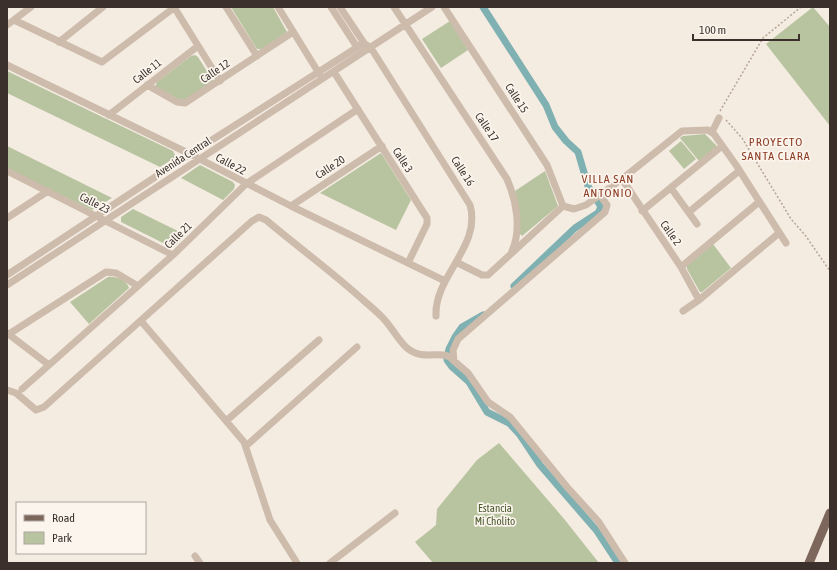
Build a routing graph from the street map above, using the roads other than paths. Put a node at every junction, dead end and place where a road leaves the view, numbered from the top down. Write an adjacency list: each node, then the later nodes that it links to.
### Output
1 (31, 7): 11 (street)
2 (103, 7): 15 (street)
3 (175, 7): 15 (street); 17 (street)
4 (226, 7): 20 (street)
5 (278, 7): 14 (street)
6 (331, 7): 18 (street)
7 (340, 7): 16 (street)
8 (394, 7): 12 (street, Calle 17)
9 (432, 7): 12 (street, Avenida Central)
10 (444, 7): 44 (street, Calle 15)
11 (14, 20): 13 (street); 15 (street)
12 (406, 24): 19 (street, Avenida Central); 53 (street, Calle 17)
13 (7, 25)
14 (293, 32): 20 (street, Calle 12); 22 (street)
15 (59, 42)
16 (364, 43): 18 (street, Avenida Central); 19 (street)
17 (198, 46): 25 (street); 26 (street, Calle 11)
18 (357, 47): 22 (street, Avenida Central)
19 (371, 48): 23 (street, Avenida Central); 55 (street, Calle 16)
20 (257, 56): 25 (street, Calle 12)
21 (7, 65): 28 (street, Calle 22)
22 (318, 72): 24 (street); 33 (street, Avenida Central)
23 (334, 72): 24 (street, Avenida Central); 27 (street, Calle 3)
24 (323, 79): 34 (street, Avenida Central)
25 (220, 81): 26 (street, Calle 12)
26 (147, 85): 28 (street, Calle 11)
27 (358, 109): 31 (street, Calle 3); 38 (street, Calle 21)
28 (108, 114): 33 (street, Calle 22)
29 (720, 116): 30 (street)
30 (712, 132): 32 (street); 37 (street)
31 (382, 146): 43 (street, Calle 20); 56 (street, Calle 3)
32 (722, 146): 35 (street); 39 (street)
33 (190, 154): 34 (street, Calle 22); 47 (street, Avenida Central)
34 (200, 159): 38 (street, Calle 22); 49 (street, Avenida Central)
35 (739, 170): 42 (street); 46 (street)
36 (7, 171): 40 (street, Calle 23)
37 (622, 180): 41 (street); 45 (street, Calle 2)
38 (246, 184): 43 (street, Calle 22); 54 (street, Calle 21)
39 (671, 188): 45 (street); 46 (street)
40 (48, 191): 47 (street, Calle 23); 48 (street)
41 (598, 197): 44 (street); 69 (street)
42 (758, 202): 51 (street); 57 (street)
43 (291, 206): 56 (street, Calle 22)
44 (563, 206): 53 (street)
45 (642, 210): 57 (street, Calle 2)
46 (689, 212): 50 (street)
47 (96, 216): 49 (street, Calle 23); 58 (street, Avenida Central)
48 (7, 218)
49 (106, 220): 54 (street, Calle 23); 60 (street, Avenida Central)
50 (697, 224)
51 (779, 234): 52 (street); 62 (street)
52 (786, 243)
53 (512, 254): 55 (street)
54 (173, 255): 61 (street, Calle 21)
55 (456, 262): 59 (street, Calle 16)
56 (408, 263): 59 (street, Calle 22)
57 (681, 267): 62 (street, Calle 2)
58 (7, 274)
59 (446, 281): 64 (street, Calle 16)
60 (7, 284)
61 (138, 286): 66 (street); 70 (street, Calle 21)
62 (699, 300): 63 (street)
63 (683, 312)
64 (436, 316)
65 (141, 321): 69 (street); 72 (street); 73 (street)
66 (8, 334): 70 (street)
67 (319, 340): 73 (street)
68 (357, 347): 74 (street)
69 (450, 357): 81 (street)
70 (49, 365): 71 (street, Calle 21)
71 (22, 389)
72 (7, 390)
73 (226, 421): 74 (street)
74 (246, 446): 79 (street)
75 (396, 513): 80 (street)
76 (830, 513): 82 (main road)
77 (195, 556): 78 (street)
78 (200, 563)
79 (297, 563)
80 (330, 563)
81 (625, 563)
82 (809, 563)

